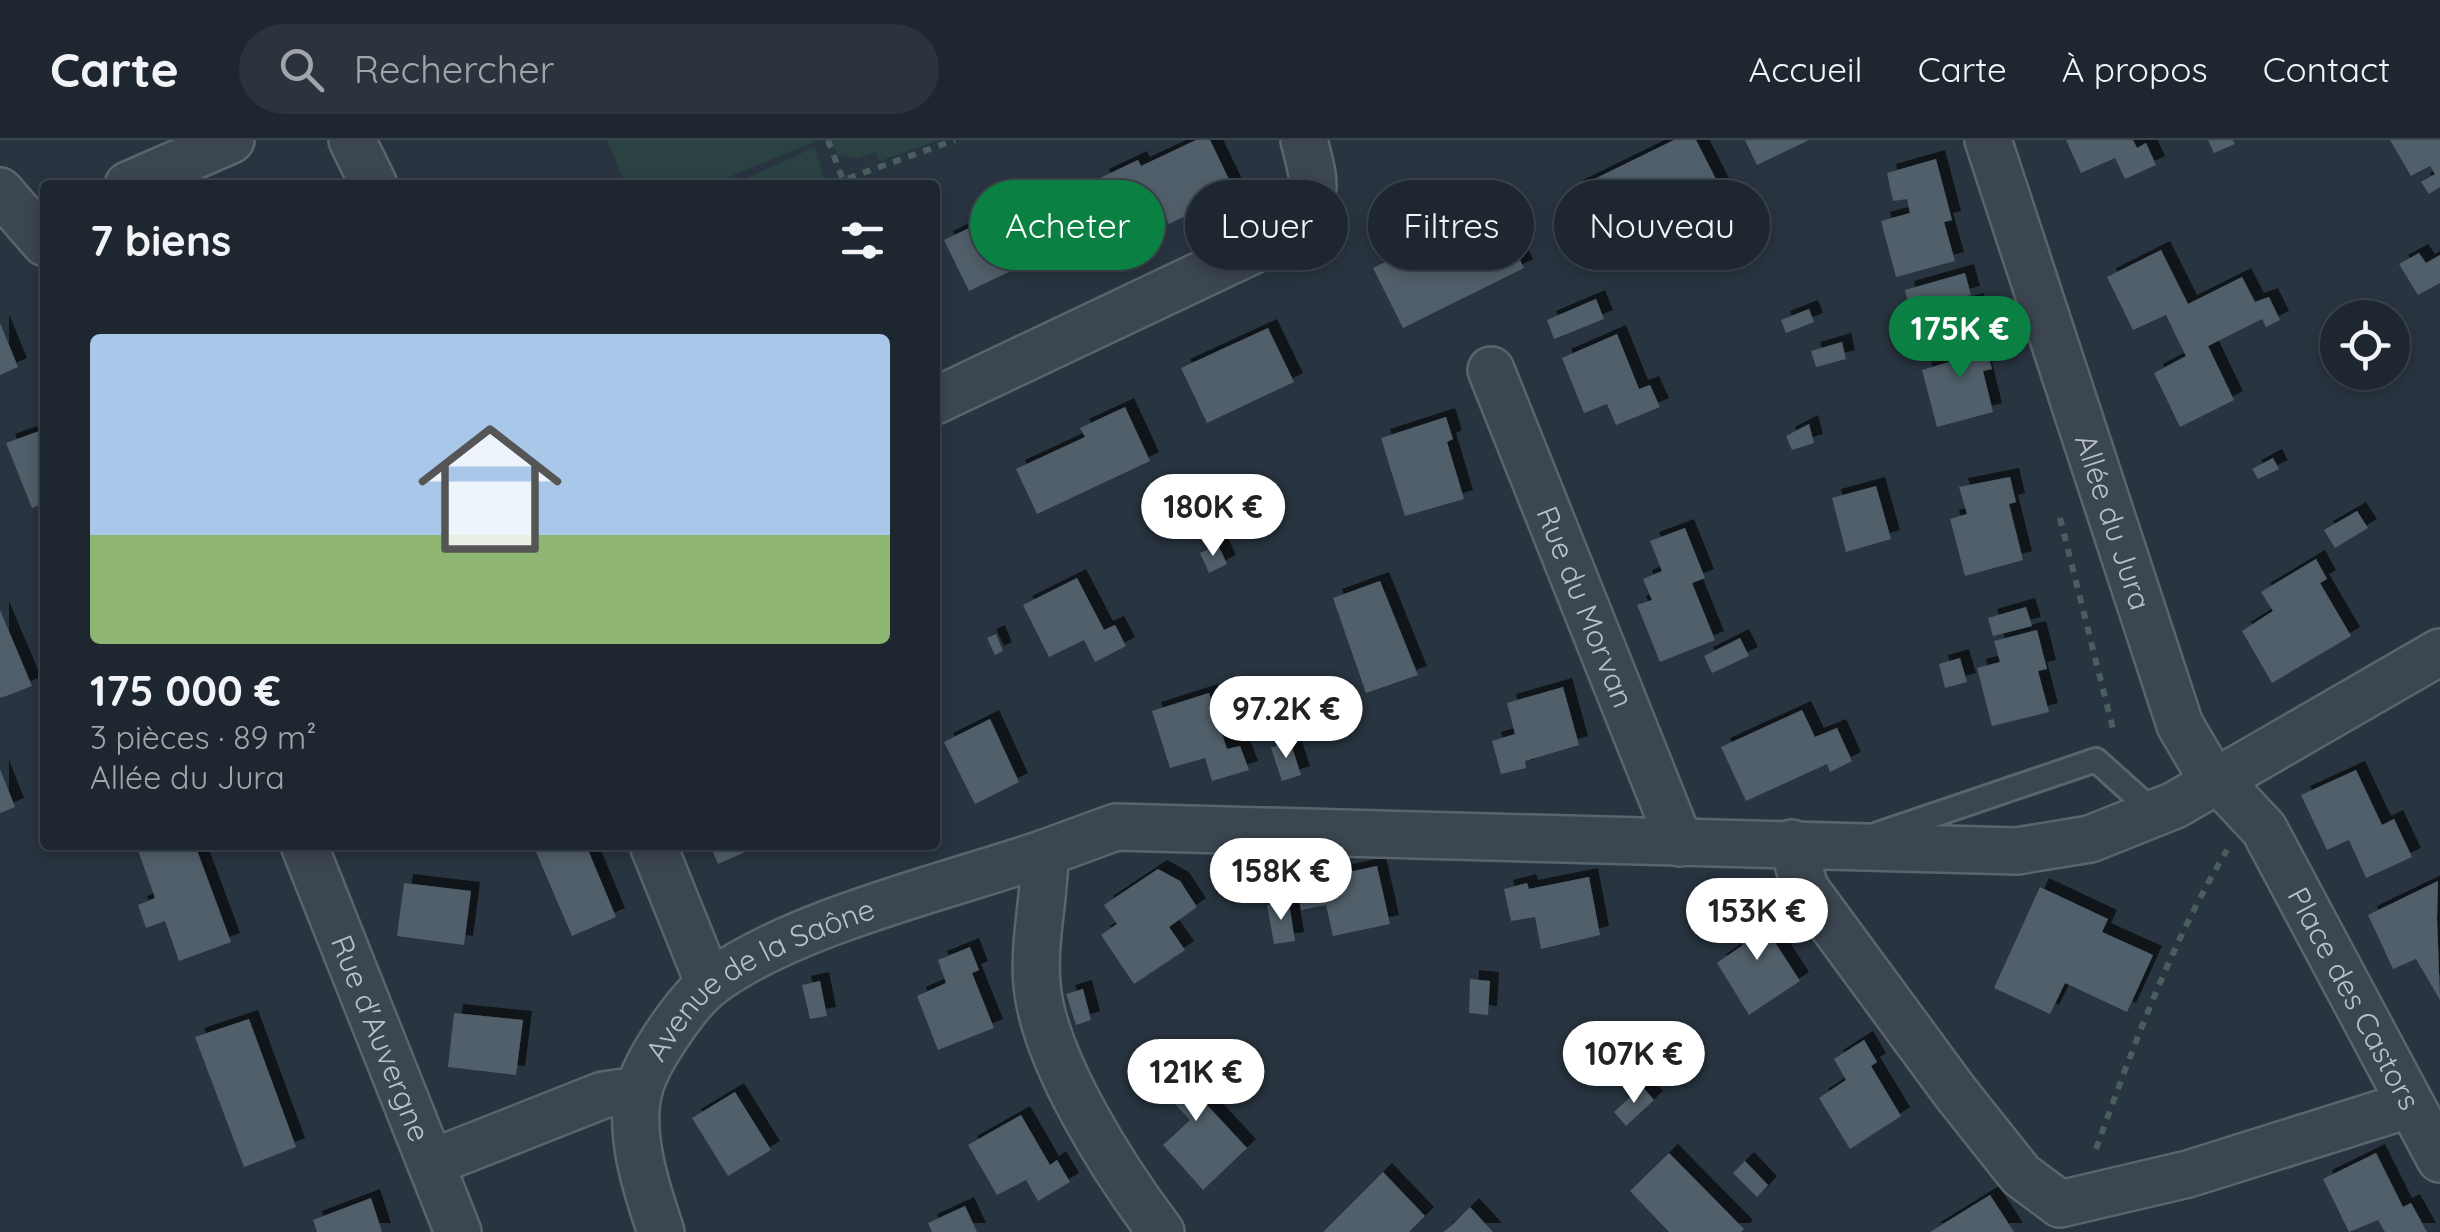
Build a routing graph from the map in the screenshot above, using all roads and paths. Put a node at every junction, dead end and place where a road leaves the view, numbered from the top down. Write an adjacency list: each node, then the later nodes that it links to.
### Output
1 (232, 140): 7 (street)
2 (352, 140): 8 (street)
3 (828, 140): 9 (path)
4 (954, 140): 10 (path)
5 (1304, 140): 14 (street)
6 (1988, 140): 16 (street, Allée du Jura)
7 (140, 180)
8 (372, 180)
9 (840, 180)
10 (846, 180)
11 (0, 191): 12 (street)
12 (40, 229)
13 (1491, 370): 19 (street, Rue du Morvan)
14 (940, 399)
15 (2440, 652): 16 (street)
16 (2220, 782): 17 (street); 18 (street, Place des Castors)
17 (2156, 814): 21 (street); 21 (lane)
18 (2264, 830): 27 (street, Place des Castors); 30 (path)
19 (1680, 843): 20 (street, Avenue de la Saône); 24 (street, Avenue de la Saône)
20 (1792, 843): 21 (street); 30 (street, Place des Castors)
21 (1851, 844)
22 (306, 850): 29 (street, Rue d'Auvergne)
23 (655, 850): 25 (street)
24 (1045, 853): 25 (street, Avenue de la Saône); 33 (street)
25 (709, 984): 26 (street, Avenue de la Saône)
26 (639, 1090): 29 (street); 32 (street, Avenue de la Saône)
27 (2408, 1106): 28 (street); 30 (street, Place des Castors)
28 (2440, 1159)
29 (450, 1165): 31 (street, Rue d'Auvergne)
30 (2096, 1198)
31 (458, 1232)
32 (662, 1232)
33 (1161, 1232)

